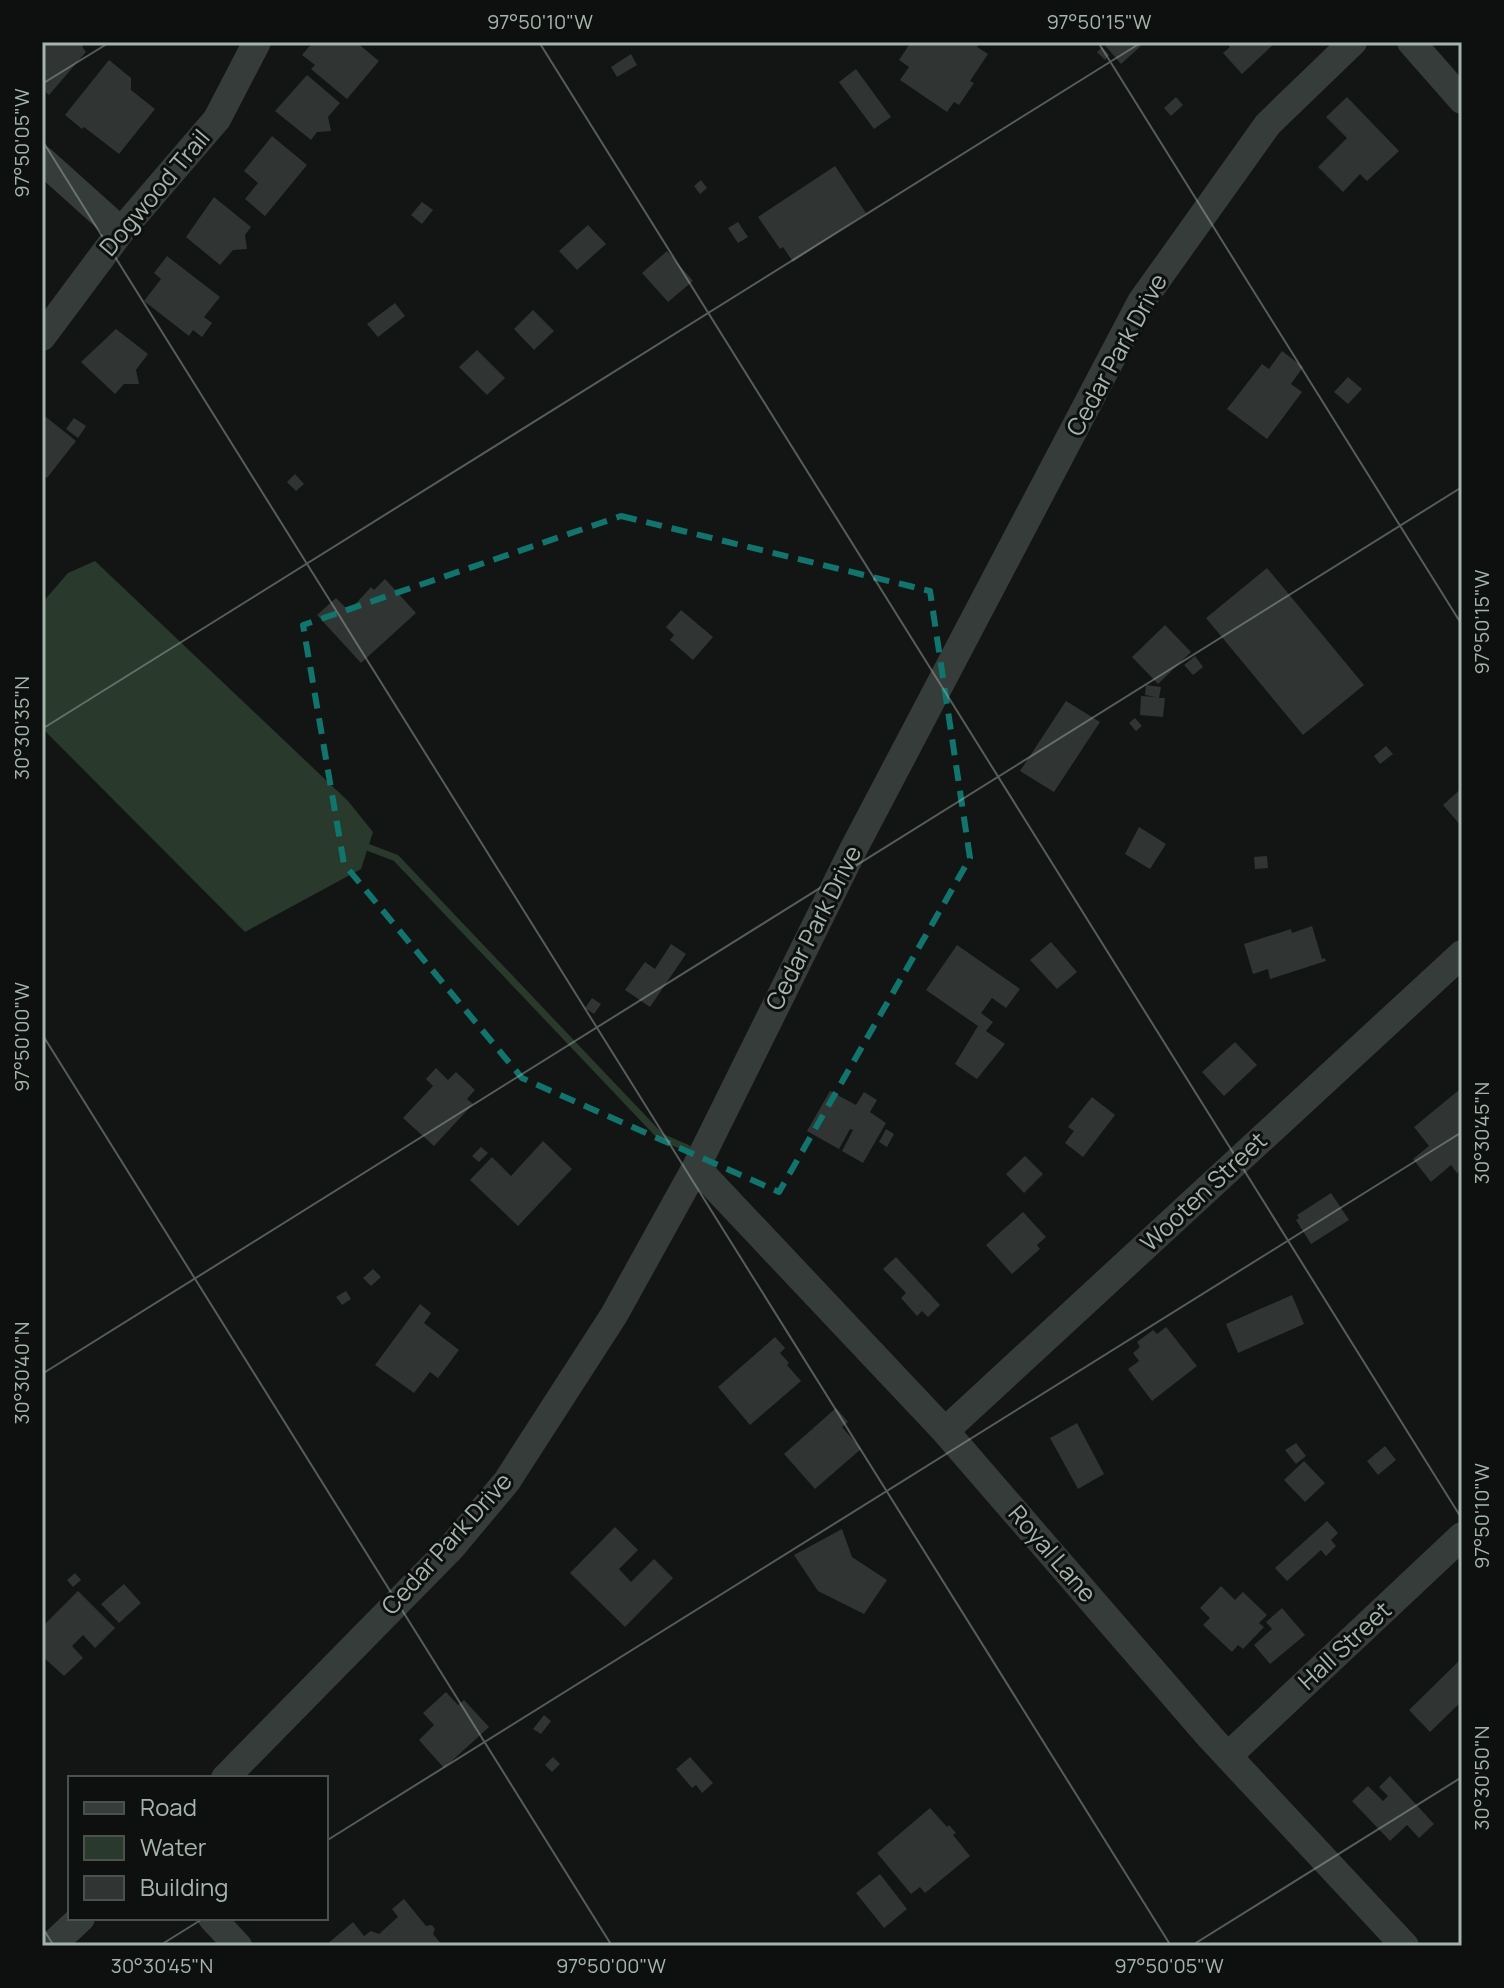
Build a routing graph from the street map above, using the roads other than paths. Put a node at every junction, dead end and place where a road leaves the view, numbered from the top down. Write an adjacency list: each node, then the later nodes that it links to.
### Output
1 (257, 42): 6 (street, Dogwood Trail)
2 (1353, 42): 9 (street, Cedar Park Drive)
3 (1411, 42): 4 (street)
4 (1462, 100)
5 (42, 160): 6 (street)
6 (121, 231): 7 (street, Dogwood Trail)
7 (42, 337)
8 (1462, 954): 10 (street, Wooten Street)
9 (696, 1167): 10 (street, Royal Lane); 13 (street, Cedar Park Drive)
10 (945, 1431): 12 (street, Royal Lane)
11 (1462, 1536): 12 (street, Hall Street)
12 (1228, 1756): 18 (street, Royal Lane)
13 (227, 1776)
14 (79, 1920): 16 (street)
15 (214, 1920): 17 (street)
16 (51, 1946)
17 (238, 1946)
18 (1405, 1946)

